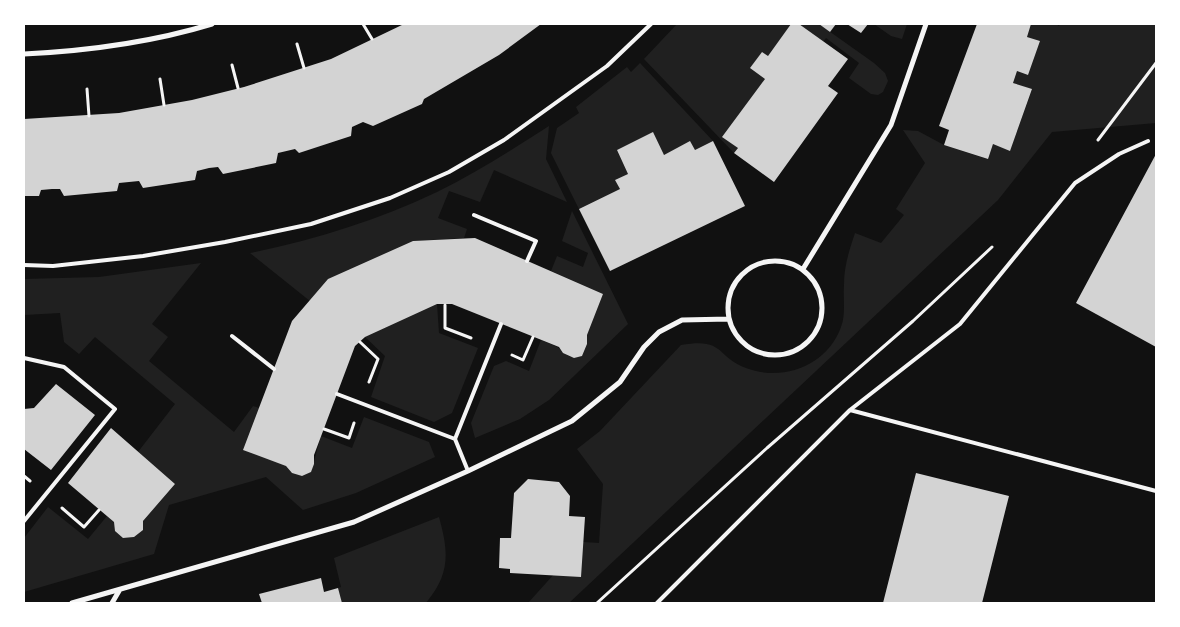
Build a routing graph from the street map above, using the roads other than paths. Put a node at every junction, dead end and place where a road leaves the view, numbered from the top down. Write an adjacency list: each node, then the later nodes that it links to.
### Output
1 (212, 24): 4 (street)
2 (651, 24): 8 (lane)
3 (926, 24): 9 (street)
4 (24, 54)
5 (1148, 140): 16 (lane)
6 (474, 215): 7 (lane)
7 (527, 261)
8 (24, 265)
9 (803, 269): 10 (street); 10 (street)
10 (729, 319): 18 (street)
11 (501, 324): 17 (lane)
12 (232, 336): 14 (lane)
13 (24, 358): 20 (lane)
14 (274, 369)
15 (337, 394): 17 (lane)
16 (850, 410): 19 (lane); 24 (lane)
17 (455, 439): 18 (lane)
18 (468, 471): 21 (street)
19 (1156, 491)
20 (24, 521)
21 (120, 591): 22 (street); 23 (street)
22 (72, 603)
23 (112, 603)
24 (657, 603)

